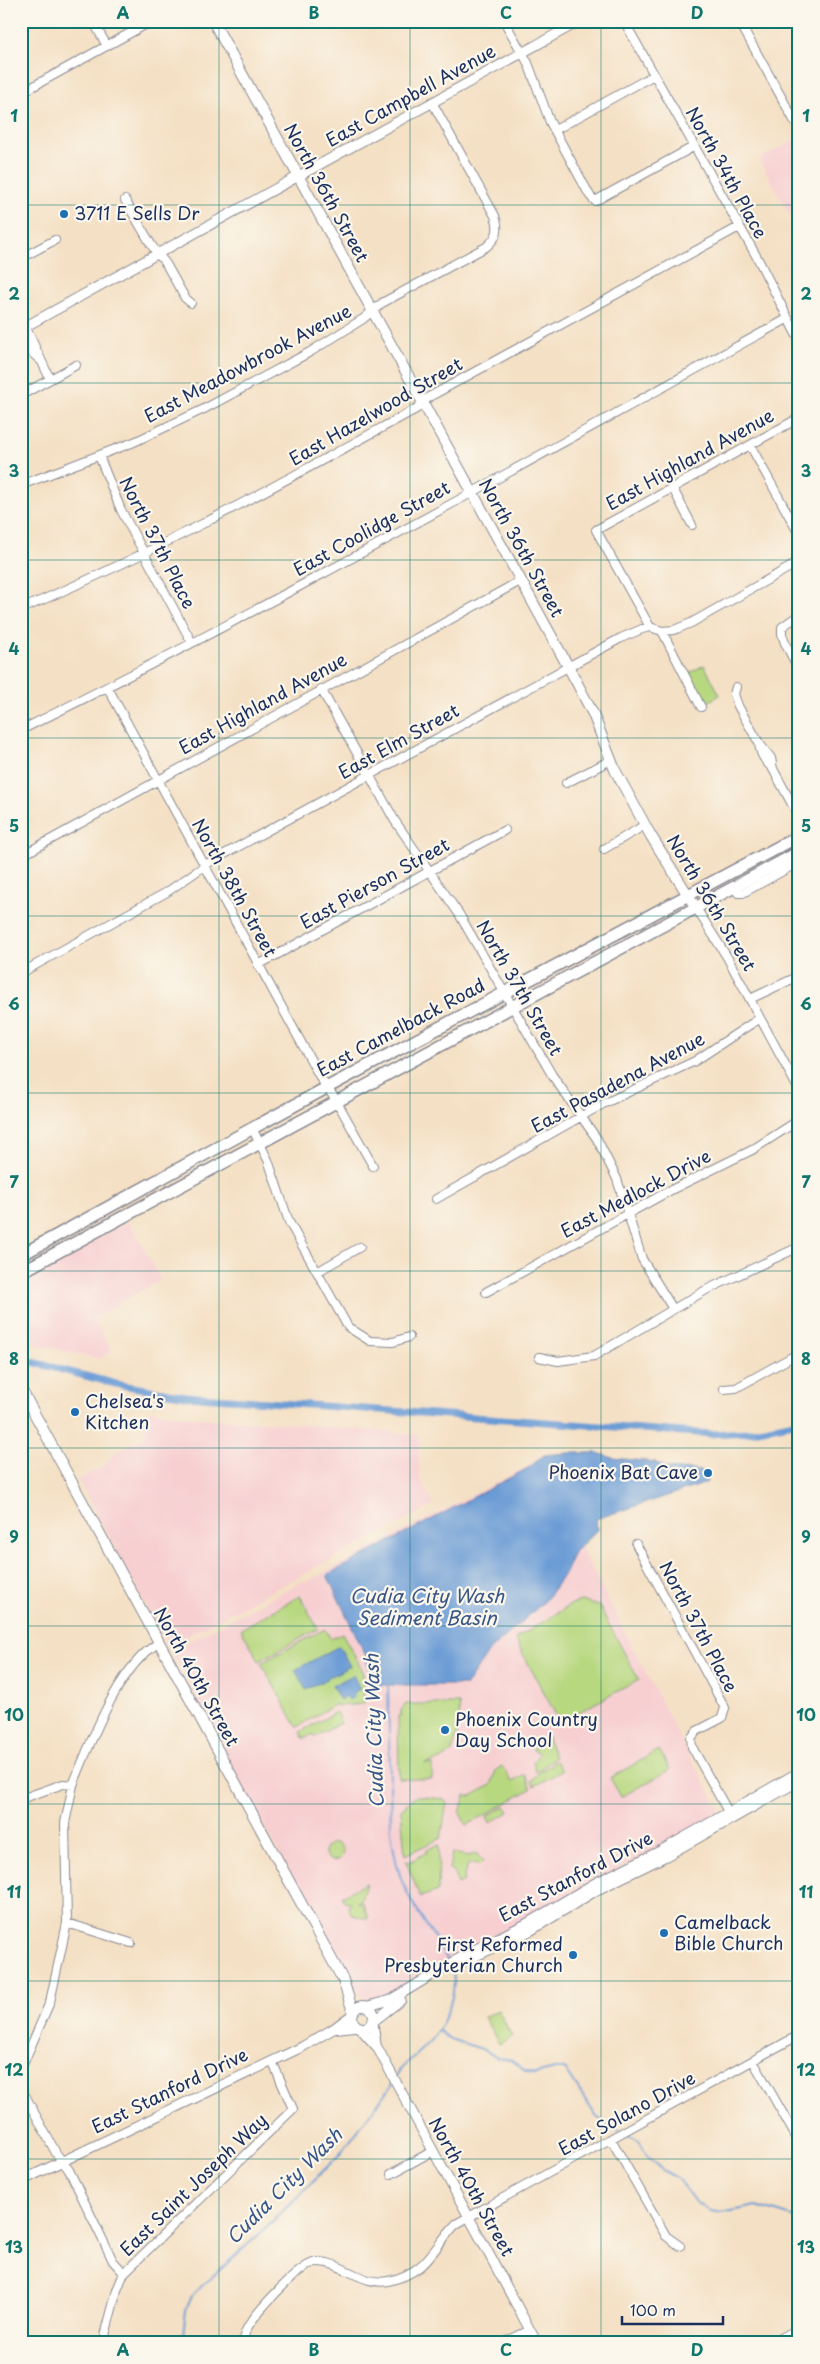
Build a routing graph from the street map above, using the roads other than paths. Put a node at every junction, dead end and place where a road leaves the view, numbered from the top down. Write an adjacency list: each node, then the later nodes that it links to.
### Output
1 (93, 21): 8 (street)
2 (152, 21): 8 (street)
3 (213, 21): 16 (main road, North 36th Street)
4 (504, 21): 9 (street)
5 (580, 21): 9 (street, East Campbell Avenue)
6 (624, 21): 10 (street, North 34th Place)
7 (739, 21): 13 (street)
8 (107, 46): 11 (street)
9 (522, 53): 12 (street, East Campbell Avenue); 14 (street)
10 (654, 75): 14 (street); 15 (street, North 34th Place)
11 (21, 93)
12 (432, 102): 16 (street, East Campbell Avenue); 23 (street, East Meadowbrook Avenue)
13 (799, 129)
14 (555, 130): 15 (street)
15 (693, 147): 18 (street, North 34th Place)
16 (299, 177): 20 (street, East Campbell Avenue); 23 (main road, North 36th Street)
17 (125, 200): 20 (street)
18 (739, 228): 25 (street, North 34th Place); 31 (street, East Hazelwood Street)
19 (54, 240): 21 (street)
20 (158, 254): 22 (street); 26 (street, East Campbell Avenue)
21 (21, 258)
22 (191, 303)
23 (372, 311): 31 (main road, North 36th Street); 34 (street, East Meadowbrook Avenue)
24 (21, 317): 26 (street)
25 (787, 319): 27 (street, North 34th Place); 37 (street, East Coolidge Street)
26 (23, 330): 29 (street)
27 (799, 340)
28 (76, 365): 29 (street)
29 (50, 379): 30 (street)
30 (25, 393)
31 (422, 403): 37 (main road, North 36th Street); 40 (street, East Hazelwood Street)
32 (799, 418): 33 (street, East Highland Avenue)
33 (750, 445): 36 (street, East Highland Avenue); 39 (street)
34 (98, 456): 35 (street, East Meadowbrook Avenue); 40 (street, North 37th Place)
35 (21, 485)
36 (672, 487): 38 (street); 45 (street, East Highland Avenue)
37 (472, 491): 42 (main road, North 36th Street); 47 (street, East Coolidge Street)
38 (692, 525)
39 (799, 534)
40 (144, 554): 43 (street, East Hazelwood Street); 47 (street, North 37th Place)
41 (799, 562): 46 (street)
42 (520, 581): 48 (main road, North 36th Street); 52 (street, East Highland Avenue)
43 (21, 609)
44 (799, 615): 49 (street)
45 (650, 627): 46 (street); 48 (street, East Elm Street)
46 (662, 631): 53 (street)
47 (192, 644): 51 (street, East Coolidge Street)
48 (568, 667): 55 (main road, North 36th Street); 56 (street, East Elm Street)
49 (799, 670)
50 (736, 687): 59 (street)
51 (108, 688): 54 (street, East Coolidge Street); 57 (street, North 38th Street)
52 (321, 690): 56 (street, North 37th Street); 57 (street, East Highland Avenue)
53 (701, 707)
54 (21, 730)
55 (611, 760): 58 (street); 60 (main road, North 36th Street)
56 (369, 776): 67 (street, East Elm Street); 68 (street, North 37th Street)
57 (158, 780): 65 (street, East Highland Avenue); 67 (street, North 38th Street)
58 (566, 784)
59 (799, 817)
60 (645, 825): 63 (street); 70 (main road, North 36th Street)
61 (505, 830): 68 (street, East Pierson Street)
62 (799, 836): 70 (main road, East Camelback Road)
63 (604, 849)
64 (799, 852): 69 (main road, East Camelback Road)
65 (21, 856)
66 (799, 862): 69 (street, East Camelback Road)
67 (204, 866): 73 (street, North 38th Street); 74 (street, East Elm Street)
68 (430, 871): 73 (street, East Pierson Street); 76 (street, North 37th Street)
69 (734, 887): 71 (main road, East Camelback Road)
70 (687, 896): 71 (main road, North 36th Street); 76 (main road, East Camelback Road)
71 (696, 908): 77 (street, North 36th Street); 78 (main road, East Camelback Road)
72 (21, 961): 74 (street)
73 (258, 964): 80 (street, North 38th Street)
74 (24, 971)
75 (799, 976): 77 (street)
76 (504, 993): 78 (street, North 37th Street); 80 (main road, East Camelback Road)
77 (750, 999): 79 (street, North 36th Street)
78 (512, 1008): 82 (main road, East Camelback Road); 83 (street, North 37th Street)
79 (760, 1018): 81 (street, North 36th Street); 83 (street, East Pasadena Avenue)
80 (328, 1087): 82 (street, North 38th Street); 85 (main road, East Camelback Road)
81 (799, 1090)
82 (336, 1100): 86 (main road, East Camelback Road); 87 (street, East Camelback Road)
83 (582, 1116): 89 (street, East Pasadena Avenue); 91 (street, North 37th Street)
84 (799, 1120): 91 (street, East Medlock Drive)
85 (252, 1128): 86 (street); 88 (main road, East Camelback Road)
86 (260, 1142): 90 (main road, East Camelback Road); 96 (street)
87 (373, 1166)
88 (131, 1194): 90 (main road); 94 (main road, East Camelback Road)
89 (436, 1199)
90 (138, 1208): 95 (main road, East Camelback Road)
91 (628, 1213): 97 (street, East Medlock Drive); 98 (street, North 37th Street)
92 (360, 1247): 96 (street)
93 (799, 1247): 98 (street)
94 (21, 1255)
95 (21, 1272)
96 (317, 1272): 99 (street)
97 (486, 1292)
98 (673, 1309): 101 (street)
99 (409, 1337)
100 (799, 1353): 103 (street)
101 (539, 1357)
102 (21, 1389): 105 (main road, North 40th Street)
103 (724, 1389)
104 (636, 1544): 110 (street, North 37th Place)
105 (159, 1643): 108 (street); 113 (main road, North 40th Street)
106 (799, 1772): 110 (street, East Stanford Drive)
107 (799, 1780): 110 (street, East Stanford Drive)
108 (73, 1785): 109 (street); 111 (street)
109 (21, 1799)
110 (730, 1815): 114 (street, East Stanford Drive); 116 (street, East Stanford Drive)
111 (67, 1923): 112 (street); 123 (street)
112 (131, 1943)
113 (343, 1980): 114 (main road, North 40th Street); 115 (main road, North 40th Street)
114 (366, 2006): 115 (main road); 116 (main road)
115 (353, 2013): 117 (main road); 118 (street, East Stanford Drive)
116 (373, 2022): 117 (main road); 120 (street, North 40th Street)
117 (358, 2026): 118 (street, East Stanford Drive); 120 (street, North 40th Street)
118 (333, 2030): 121 (street, East Stanford Drive)
119 (799, 2035): 122 (street, East Solano Drive)
120 (377, 2047): 127 (street, North 40th Street)
121 (272, 2061): 128 (street, East Stanford Drive); 133 (street, East Saint Joseph Way)
122 (753, 2061): 125 (street, East Solano Drive); 126 (street)
123 (21, 2069)
124 (21, 2088): 128 (street)
125 (611, 2139): 131 (street, East Solano Drive); 132 (street)
126 (799, 2142)
127 (433, 2151): 129 (street); 131 (street, North 40th Street)
128 (62, 2162): 130 (street, East Stanford Drive); 133 (street)
129 (390, 2174)
130 (21, 2181)
131 (469, 2218): 135 (street, North 40th Street); 137 (street, East Solano Drive)
132 (680, 2246)
133 (124, 2273): 136 (street, East Saint Joseph Way)
134 (799, 2328): 140 (street)
135 (530, 2330): 138 (street); 139 (street, North 40th Street)
136 (103, 2343)
137 (242, 2343)
138 (503, 2343)
139 (537, 2343)
140 (772, 2343)

